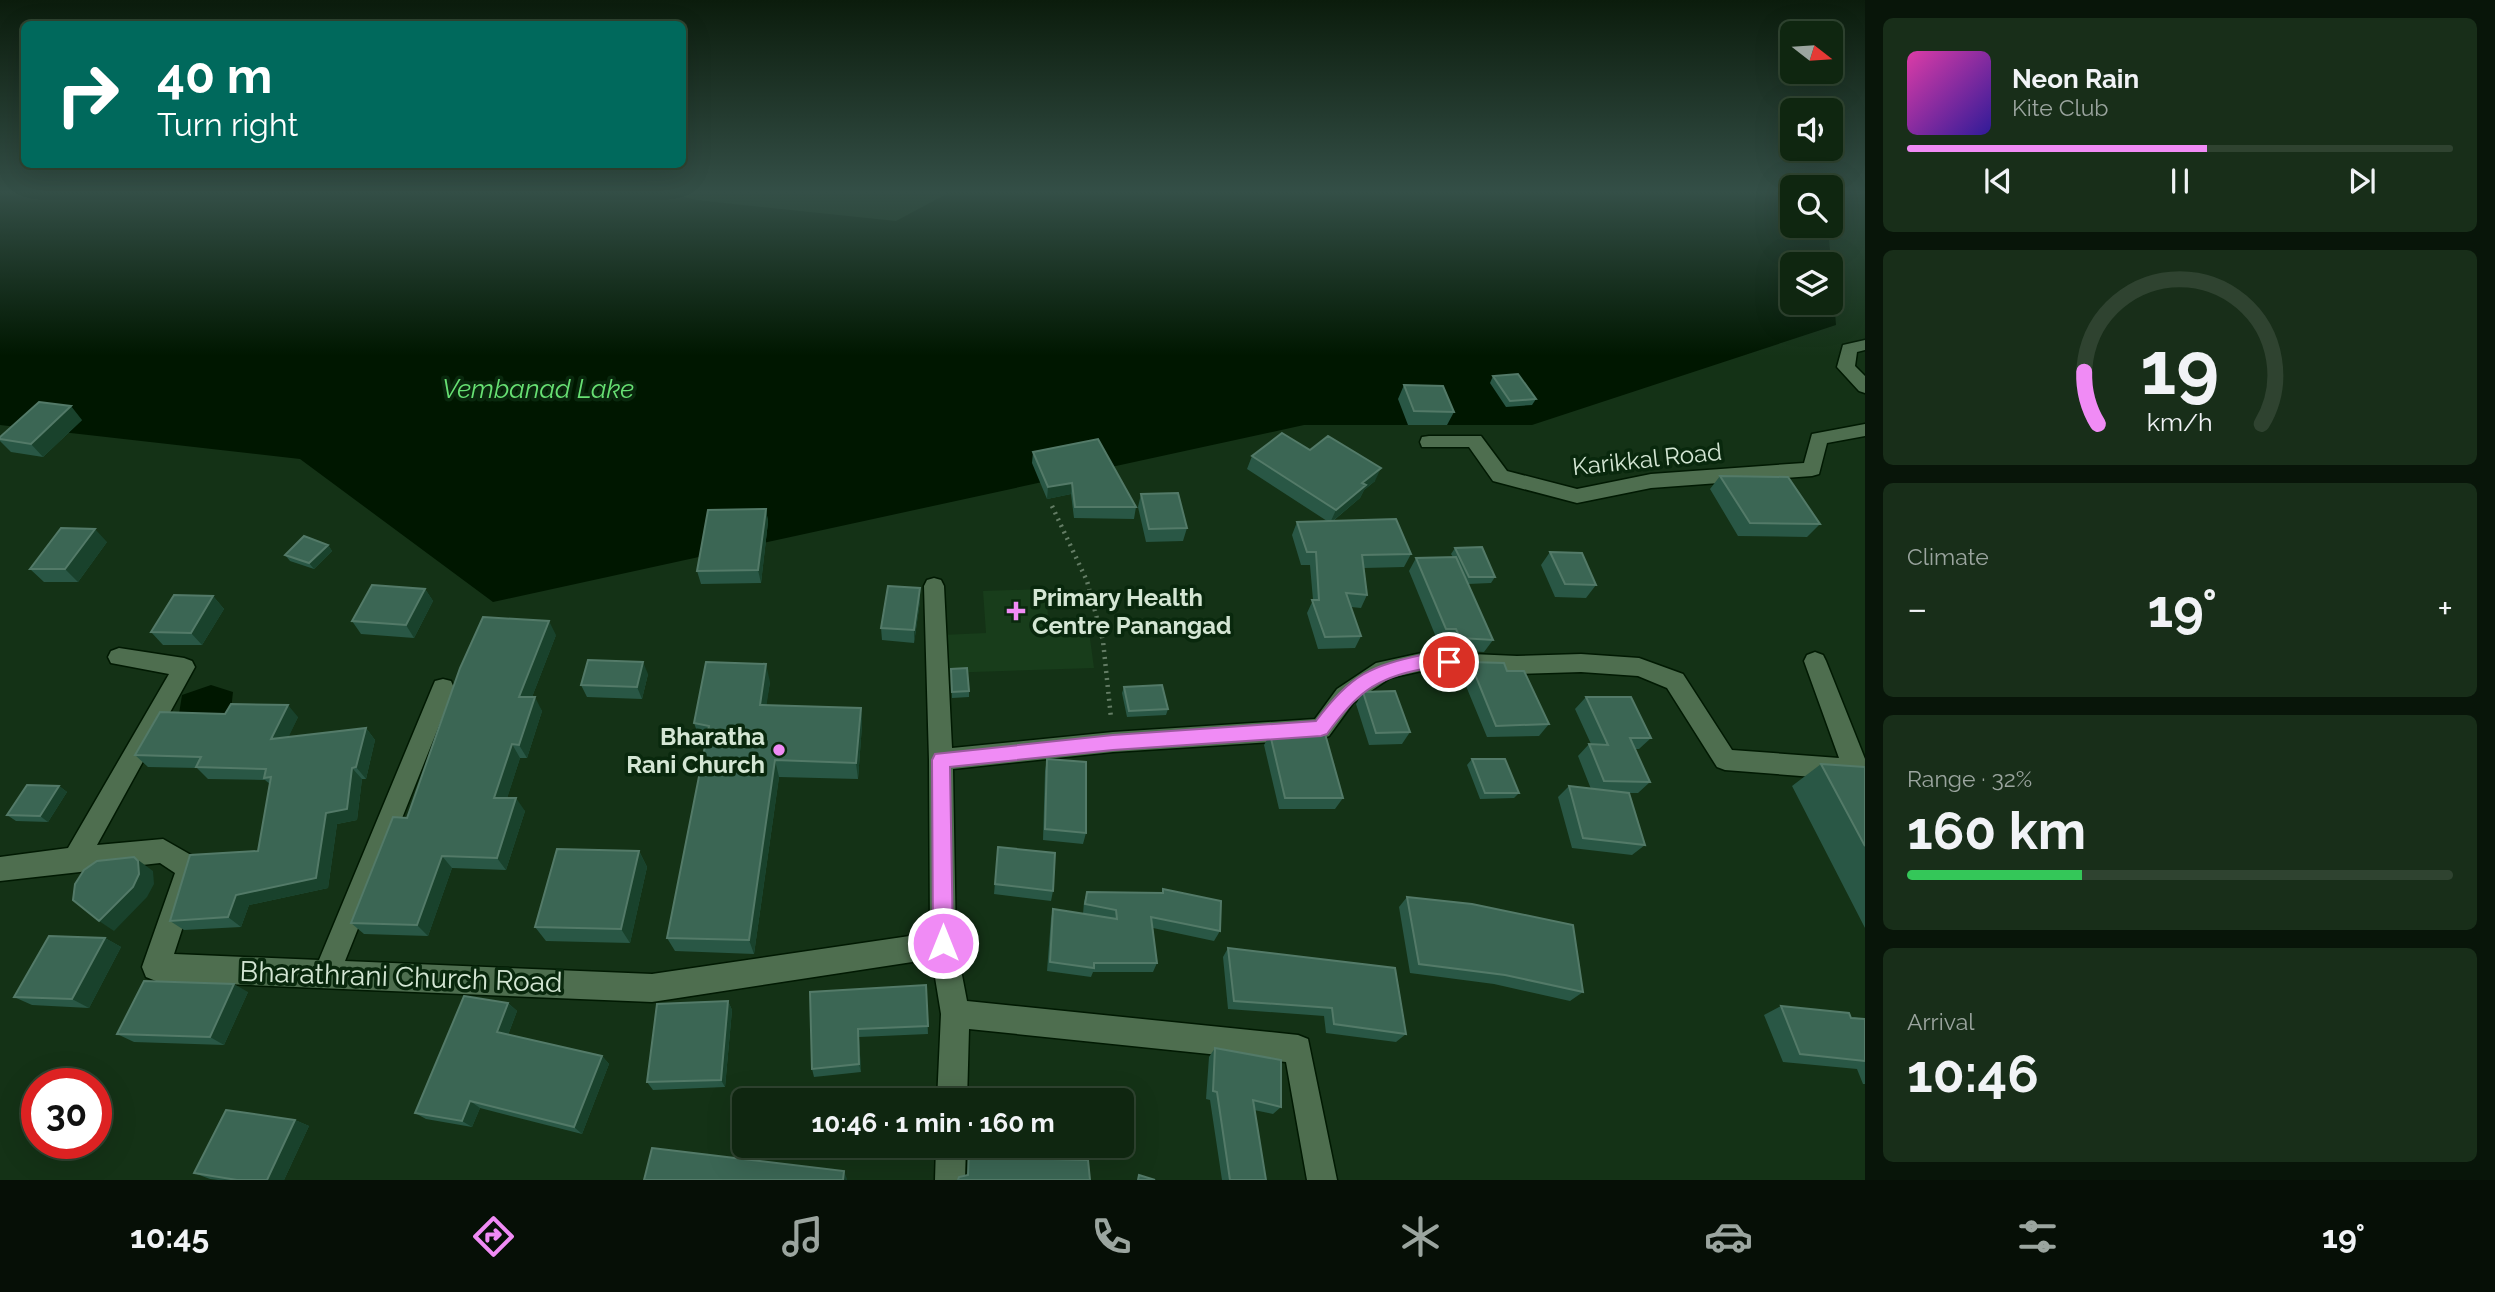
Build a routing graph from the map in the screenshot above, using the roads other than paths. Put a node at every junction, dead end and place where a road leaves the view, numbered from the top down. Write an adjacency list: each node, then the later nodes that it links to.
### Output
1 (1865, 345): 2 (street)
2 (1865, 387)
3 (1865, 430): 4 (street, Karikkal Road)
4 (1429, 442)
5 (934, 586): 9 (street)
6 (119, 657): 11 (street)
7 (1815, 661): 10 (street)
8 (443, 688): 14 (street)
9 (941, 760): 10 (street); 13 (street)
10 (1860, 770)
11 (76, 859): 12 (street, Bharathrani Church Road); 14 (street, Bharathrani Church Road)
12 (0, 869)
13 (943, 943): 14 (street, Bharathrani Church Road); 15 (street)
14 (327, 973)
15 (955, 1014): 16 (street); 19 (street)
16 (952, 1088)
17 (951, 1158): 18 (street)
18 (950, 1180)
19 (1322, 1180)

